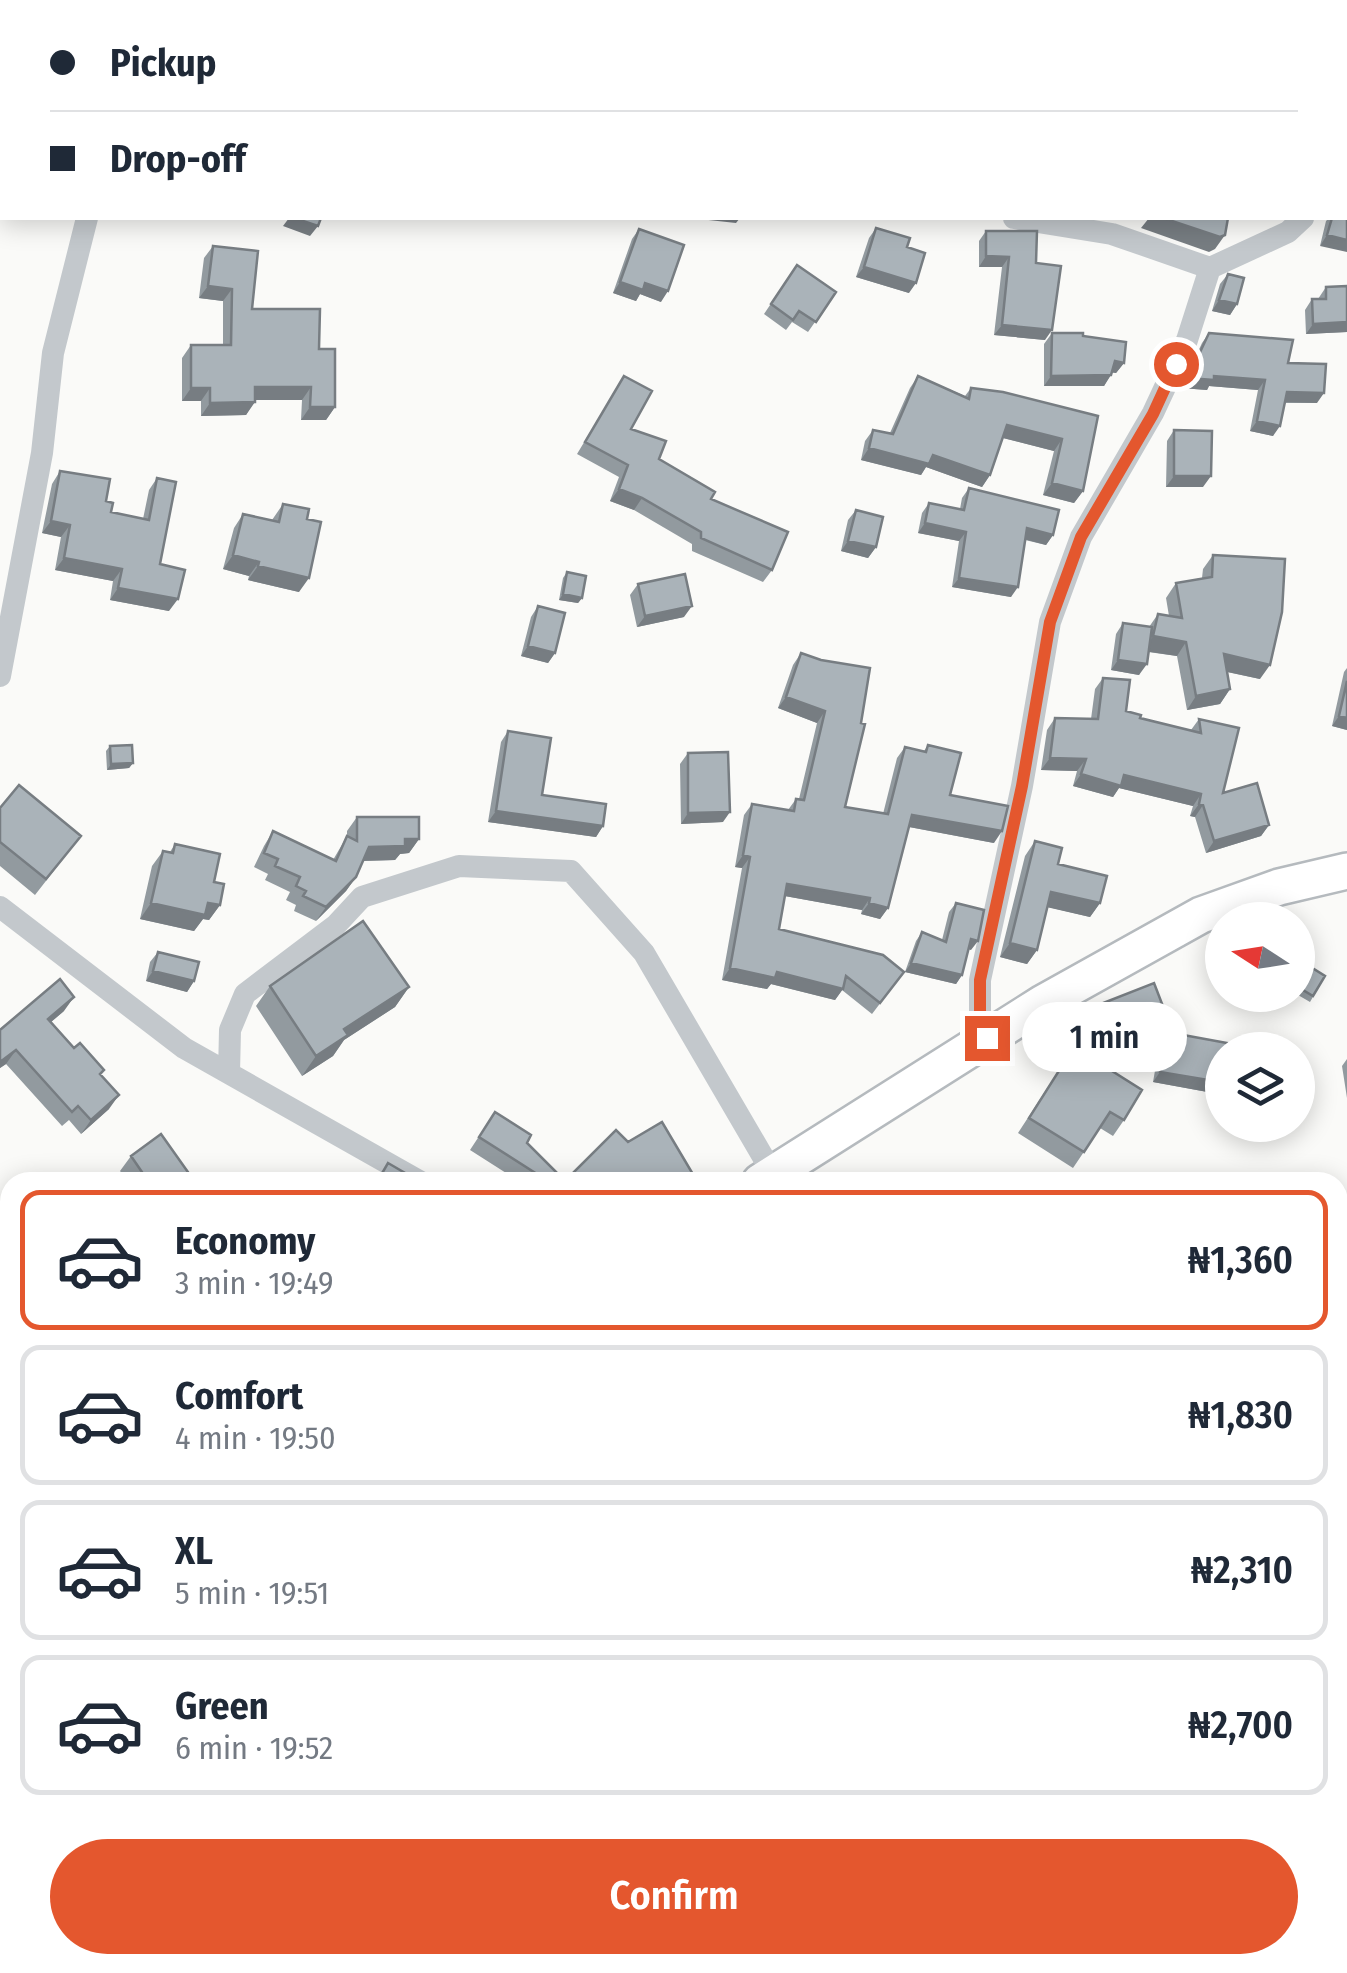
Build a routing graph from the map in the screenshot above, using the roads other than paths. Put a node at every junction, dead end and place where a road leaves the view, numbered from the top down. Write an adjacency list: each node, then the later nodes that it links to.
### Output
1 (86, 220): 5 (street)
2 (1026, 220): 4 (street)
3 (1300, 220): 4 (street)
4 (1210, 268): 8 (street)
5 (0, 676)
6 (1347, 871): 8 (main road)
7 (0, 907): 9 (street)
8 (987, 1038): 12 (main road)
9 (230, 1074): 10 (street); 11 (street)
10 (403, 1172)
11 (763, 1172)
12 (775, 1172)

